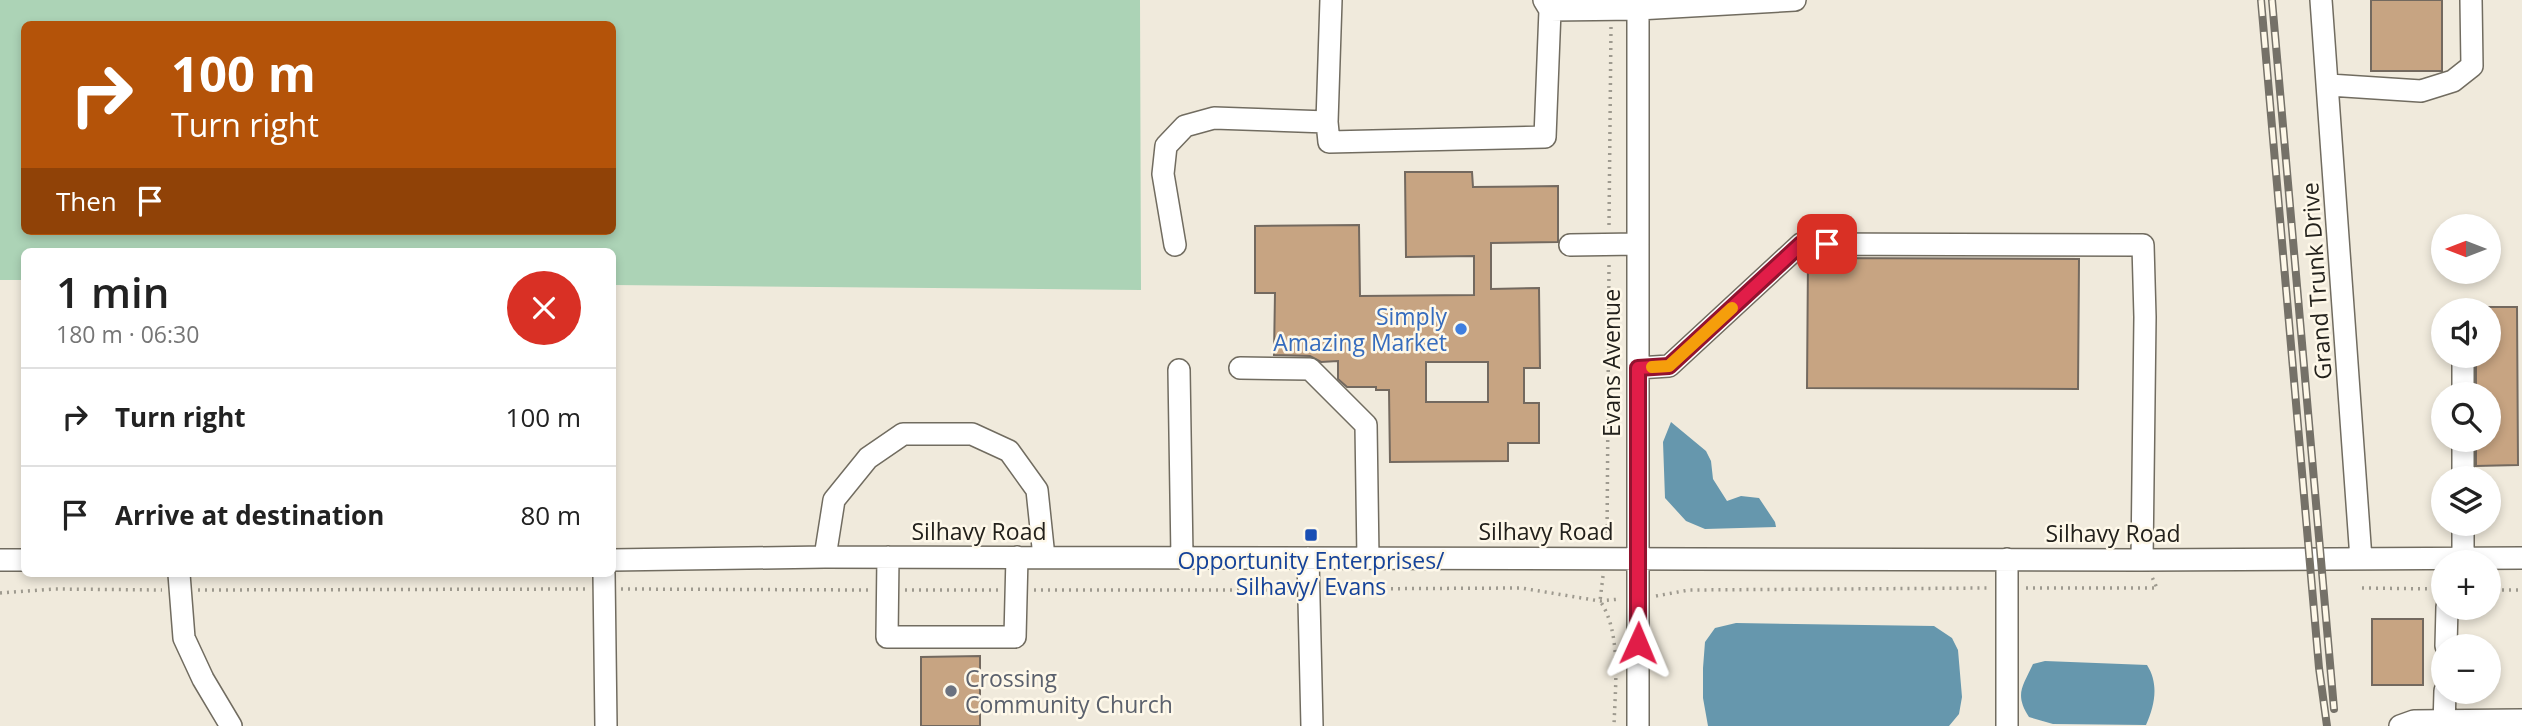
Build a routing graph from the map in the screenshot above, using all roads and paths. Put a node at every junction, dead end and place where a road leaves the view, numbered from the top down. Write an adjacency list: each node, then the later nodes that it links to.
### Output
1 (1331, 0): 9 (street)
2 (1795, 0): 5 (street)
3 (2321, 0): 8 (street, Grand Trunk Drive)
4 (2471, 0): 8 (street)
5 (1638, 4): 7 (street); 11 (street, Evans Avenue)
6 (1547, 5): 7 (street); 9 (street)
7 (1611, 9): 10 (path)
8 (2329, 85): 28 (street, Grand Trunk Drive)
9 (1327, 122): 12 (street)
10 (1609, 244): 11 (street); 13 (street); 26 (path)
11 (1638, 244): 15 (street, Evans Avenue)
12 (1175, 245)
13 (1570, 246)
14 (1240, 368): 24 (street)
15 (1638, 368): 22 (street, Evans Avenue); 33 (street)
16 (1180, 370): 21 (street)
17 (825, 557): 18 (street, Silhavy Road); 20 (street); 32 (street, Silhavy Road)
18 (888, 557): 19 (street, Silhavy Road); 40 (street)
19 (1017, 557): 20 (street, Silhavy Road); 41 (street)
20 (1044, 557): 21 (street, Silhavy Road)
21 (1182, 557): 23 (street, Silhavy Road)
22 (1638, 557): 26 (street, Silhavy Road); 27 (street, Silhavy Road); 46 (street, Evans Avenue)
23 (1308, 558): 24 (street, Silhavy Road); 42 (street)
24 (1368, 558): 26 (street, Silhavy Road)
25 (2522, 558): 29 (street, Silhavy Road)
26 (1605, 559): 47 (path)
27 (2007, 559): 33 (street, Silhavy Road); 37 (street)
28 (2361, 559): 33 (street, Silhavy Road); 34 (street, Silhavy Road)
29 (2501, 559)
30 (0, 560): 31 (street)
31 (21, 560)
32 (616, 560)
33 (2142, 560): 37 (path)
34 (2431, 560)
35 (179, 582): 36 (path); 45 (path); 51 (street)
36 (604, 582): 40 (path); 52 (street)
37 (2007, 588): 46 (path); 56 (street)
38 (2362, 588): 39 (path)
39 (2431, 589)
40 (887, 590): 41 (path); 41 (street)
41 (1016, 590): 42 (path)
42 (1309, 590): 47 (path); 53 (street)
43 (2501, 590): 44 (path)
44 (2522, 590)
45 (0, 593)
46 (1639, 597): 47 (path); 55 (street, Evans Avenue)
47 (1600, 601): 54 (path)
48 (2445, 704): 50 (street)
49 (2522, 720): 50 (street)
50 (2444, 723): 57 (street)
51 (231, 726)
52 (606, 726)
53 (1312, 726)
54 (1615, 726)
55 (1638, 726)
56 (2007, 726)
57 (2400, 726)

